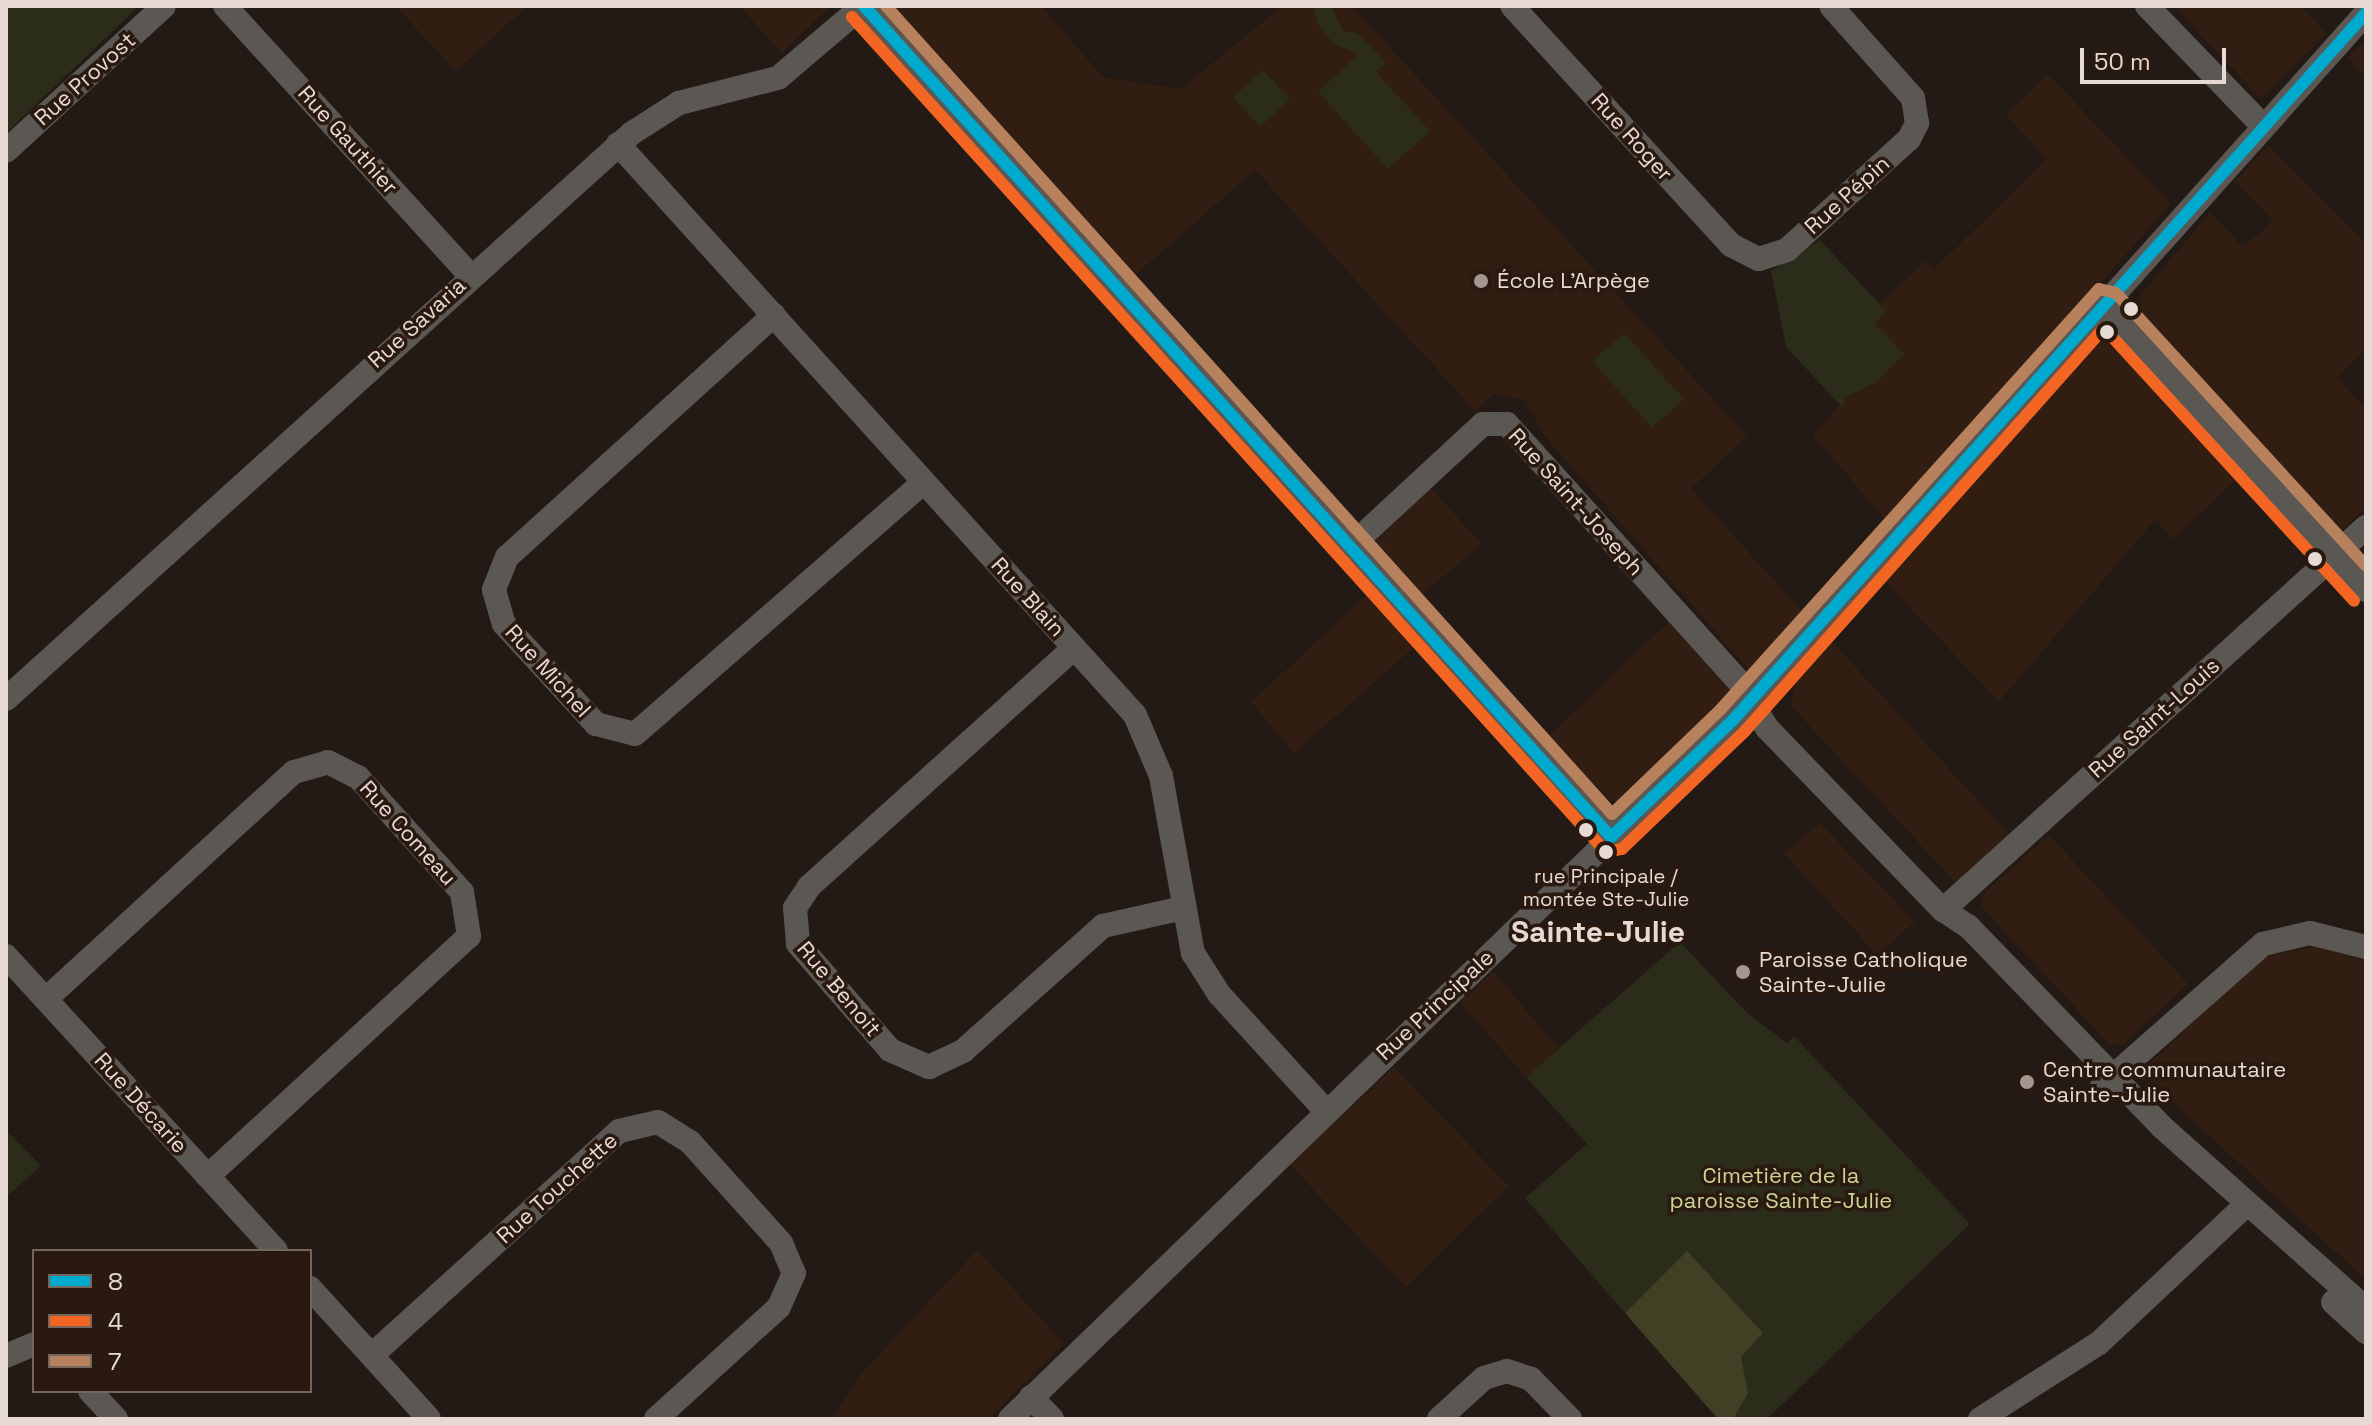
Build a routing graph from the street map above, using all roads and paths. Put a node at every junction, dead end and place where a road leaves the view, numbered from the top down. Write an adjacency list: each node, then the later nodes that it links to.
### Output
1 (164, 6): 10 (street, Rue Provost)
2 (225, 6): 12 (street, Rue Gauthier)
3 (864, 6): 9 (street, Rue Savaria); 17 (street)
4 (1512, 6): 11 (street, Rue Roger)
5 (1831, 6): 11 (street, Rue Pépin)
6 (2147, 6): 8 (street)
7 (2366, 13): 8 (street, Rue Principale)
8 (2262, 125): 13 (street, Rue Principale)
9 (618, 144): 12 (street, Rue Savaria); 14 (street, Rue Blain)
10 (6, 151)
11 (1759, 259)
12 (471, 276): 21 (street, Rue Savaria)
13 (2104, 304): 18 (street); 22 (street, Rue Principale)
14 (774, 315): 15 (street, Rue Blain); 15 (street, Rue Michel)
15 (924, 482): 20 (street, Rue Blain)
16 (2366, 527): 18 (street, Rue Saint-Louis)
17 (1350, 547): 22 (street, Rue Saint-Joseph); 23 (street)
18 (2335, 555): 19 (street); 25 (street, Rue Saint-Louis)
19 (2366, 590)
20 (1074, 648): 24 (street, Rue Blain); 24 (street, Rue Benoit)
21 (6, 699)
22 (1750, 700): 23 (street, Rue Principale); 25 (street)
23 (1611, 837): 30 (street, Rue Principale)
24 (1183, 908): 30 (street, Rue Blain)
25 (1943, 910): 29 (street)
26 (2366, 947): 29 (street)
27 (6, 956): 28 (street, Rue Décarie)
28 (46, 999): 31 (street, Rue Décarie); 31 (street, Rue Comeau)
29 (2107, 1082): 32 (street)
30 (1324, 1109): 41 (street, Rue Principale)
31 (208, 1176): 33 (street, Rue Décarie)
32 (2242, 1209): 35 (street); 36 (street); 49 (street)
33 (274, 1249)
34 (312, 1290): 38 (street)
35 (2366, 1309)
36 (2366, 1332)
37 (32, 1345): 39 (street)
38 (372, 1355): 43 (street); 44 (street, Rue Touchette)
39 (6, 1356)
40 (92, 1393): 42 (street)
41 (1031, 1397): 45 (street, Rue Principale); 46 (street)
42 (116, 1419)
43 (429, 1419)
44 (656, 1419)
45 (1010, 1419)
46 (1052, 1419)
47 (1439, 1419): 48 (street)
48 (1570, 1419)
49 (1980, 1419)

